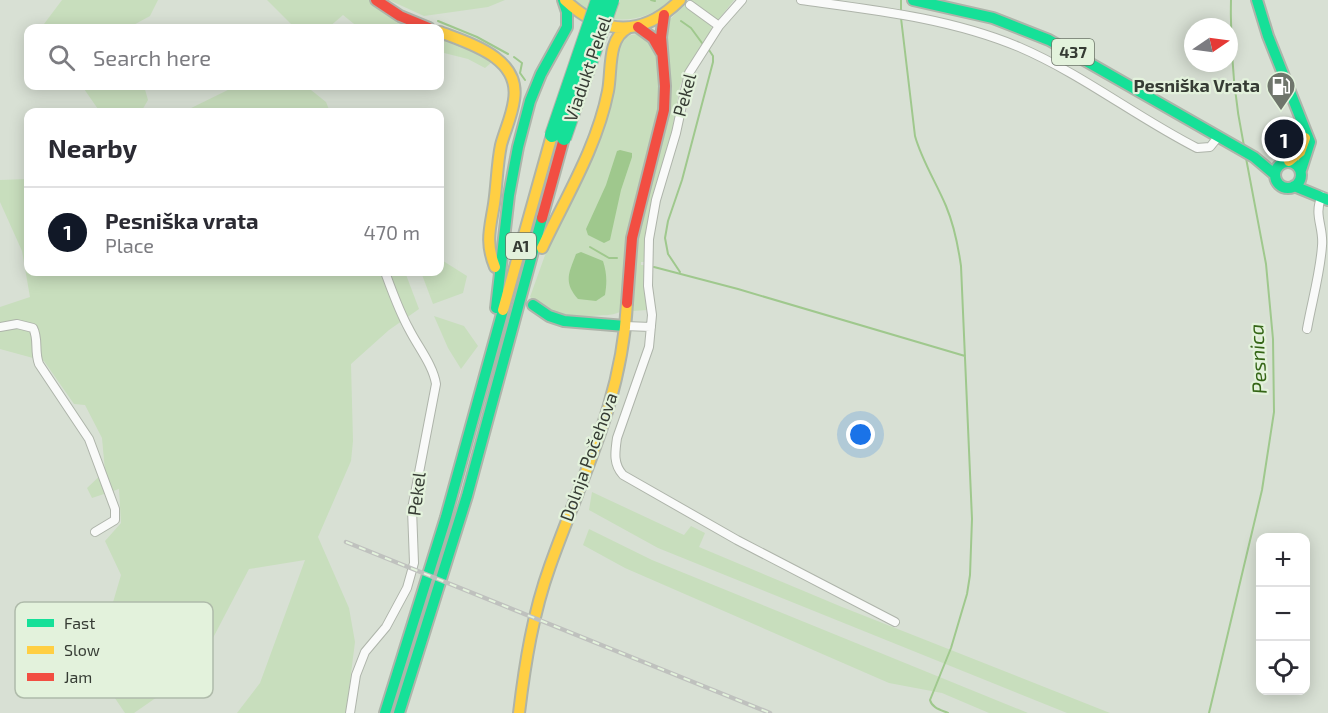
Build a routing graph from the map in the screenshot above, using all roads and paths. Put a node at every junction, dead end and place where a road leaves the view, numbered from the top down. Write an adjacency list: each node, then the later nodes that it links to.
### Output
1 (376, 0): 12 (main road)
2 (564, 0): 14 (main road); 30 (main road)
3 (598, 0): 18 (main road, Viadukt Pekel / A1, bridge)
4 (612, 0): 18 (main road, Viadukt Pekel / A1, bridge)
5 (742, 0): 13 (street)
6 (801, 0): 10 (street)
7 (913, 0): 19 (main road, 437)
8 (1257, 0): 17 (main road)
9 (685, 2): 11 (main road); 13 (street)
10 (857, 4): 19 (street)
11 (664, 15): 14 (main road); 16 (main road, Dolnja Počehova)
12 (419, 24)
13 (719, 26): 28 (street, Pekel)
14 (633, 27): 16 (main road); 25 (main road)
15 (444, 34): 23 (main road)
16 (664, 56): 26 (main road, Dolnja Počehova)
17 (1306, 132): 20 (main road); 21 (main road)
18 (558, 136): 25 (main road, A1); 30 (main road, A1)
19 (1222, 138): 20 (main road, 437)
20 (1281, 166): 21 (main road, 437); 21 (main road, 437)
21 (1299, 177): 22 (main road, 437)
22 (1325, 198): 29 (street)
23 (495, 267)
24 (387, 276): 34 (street, Pekel)
25 (526, 304): 26 (main road); 36 (main road, A1)
26 (625, 326): 28 (street); 37 (main road, Dolnja Počehova)
27 (0, 327): 32 (street)
28 (651, 327): 31 (street, Pekel)
29 (1307, 328)
30 (490, 357): 35 (main road, A1)
31 (615, 450): 33 (street, Dolnja Počehova)
32 (95, 532)
33 (895, 622)
34 (350, 713)
35 (385, 713)
36 (399, 713)
37 (519, 713)

